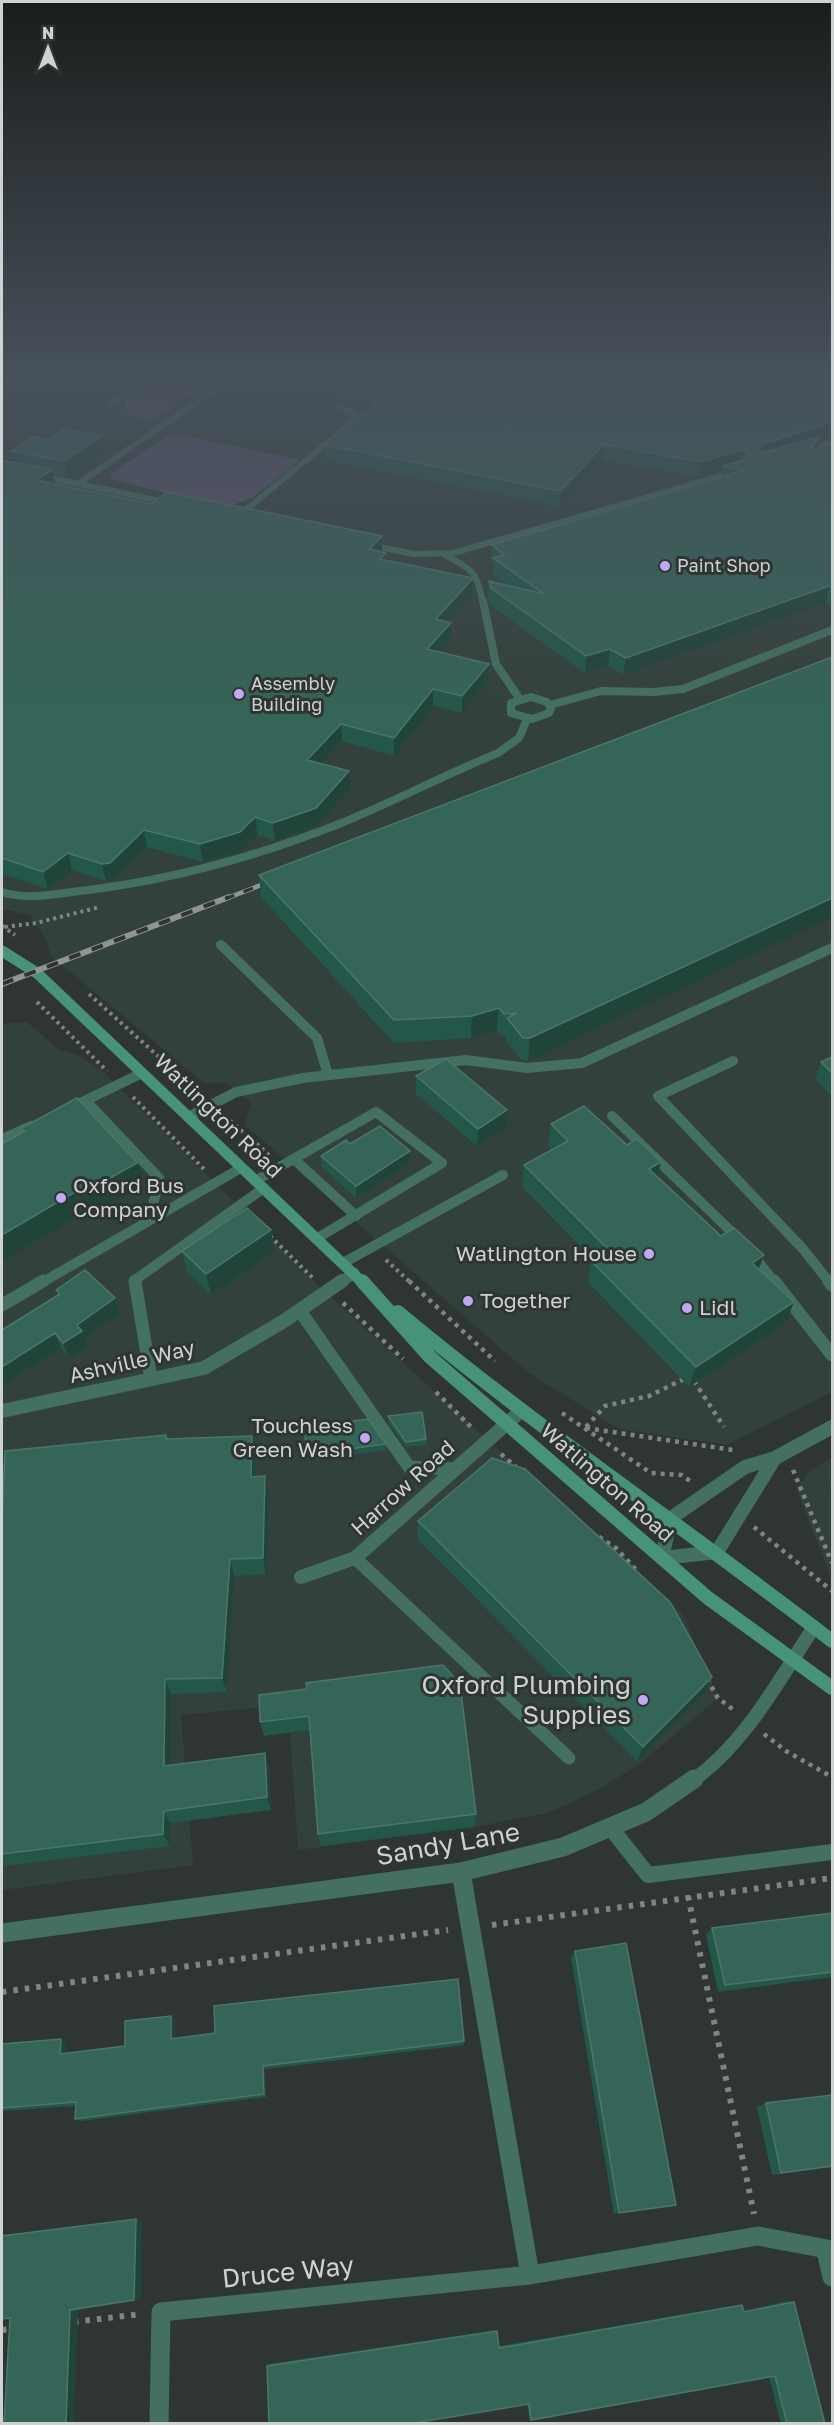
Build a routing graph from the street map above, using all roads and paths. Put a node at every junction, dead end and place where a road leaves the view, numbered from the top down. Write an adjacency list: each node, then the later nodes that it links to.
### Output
1 (93, 486): 4 (lane)
2 (275, 486): 6 (lane)
3 (685, 486): 9 (lane)
4 (178, 505)
5 (225, 515): 6 (lane)
6 (237, 518): 7 (lane)
7 (248, 520)
8 (361, 543): 9 (lane)
9 (445, 555): 11 (lane)
10 (832, 630): 12 (lane)
11 (519, 698): 12 (lane); 13 (lane)
12 (550, 705): 13 (lane)
13 (526, 719): 14 (lane)
14 (2, 892)
15 (97, 908): 16 (path)
16 (2, 928)
17 (221, 945): 23 (lane)
18 (832, 948): 23 (lane)
19 (2, 951): 22 (main road, Watlington Road)
20 (34, 999): 24 (path)
21 (733, 1061): 42 (lane)
22 (142, 1072): 24 (lane); 28 (main road, Watlington Road)
23 (328, 1075): 28 (lane)
24 (120, 1084): 25 (lane); 34 (path)
25 (86, 1101): 26 (lane); 38 (lane)
26 (54, 1115)
27 (612, 1116): 47 (lane)
28 (188, 1117): 32 (main road, Watlington Road)
29 (44, 1120): 30 (lane)
30 (2, 1139)
31 (294, 1159): 35 (lane); 37 (lane); 37 (lane)
32 (241, 1168): 34 (lane); 35 (main road, Watlington Road)
33 (503, 1175): 40 (lane)
34 (217, 1182): 38 (lane)
35 (260, 1184): 36 (lane); 39 (main road, Watlington Road)
36 (240, 1205): 43 (path); 49 (lane)
37 (356, 1216): 39 (lane)
38 (150, 1219): 45 (lane)
39 (316, 1239): 40 (main road, Watlington Road)
40 (343, 1263): 41 (main road, Watlington Road)
41 (354, 1273): 43 (street, Ashville Way); 44 (main road, Watlington Road)
42 (832, 1285)
43 (329, 1290): 46 (street, Ashville Way); 48 (path)
44 (371, 1291): 52 (main road, Watlington Road); 53 (main road, Watlington Road)
45 (2, 1305)
46 (300, 1311): 49 (street, Ashville Way); 59 (lane)
47 (832, 1355)
48 (407, 1364)
49 (151, 1379): 51 (street, Ashville Way)
50 (428, 1384): 56 (path)
51 (2, 1411)
52 (521, 1411): 53 (street, Harrow Road); 62 (main road, Watlington Road)
53 (506, 1423): 56 (street, Harrow Road); 67 (main road, Watlington Road)
54 (724, 1427): 57 (path)
55 (832, 1427): 58 (street)
56 (486, 1441): 59 (street, Harrow Road); 60 (path)
57 (737, 1451)
58 (775, 1458): 62 (street); 65 (street); 68 (path)
59 (455, 1469): 66 (street, Harrow Road)
60 (522, 1472)
61 (2, 1508): 64 (lane)
62 (671, 1518): 65 (main road, Watlington Road); 67 (street)
63 (591, 1532): 70 (path)
64 (2, 1546)
65 (717, 1552): 67 (street); 71 (main road, Watlington Road)
66 (355, 1558): 69 (street, Harrow Road); 77 (lane)
67 (662, 1558): 73 (main road, Watlington Road)
68 (832, 1563)
69 (301, 1577)
70 (644, 1579)
71 (814, 1627): 72 (main road, Watlington Road); 73 (street, Sandy Lane)
72 (832, 1641)
73 (794, 1660): 75 (main road, Watlington Road); 76 (street, Sandy Lane)
74 (706, 1677): 76 (path)
75 (832, 1688)
76 (750, 1724): 78 (path); 79 (street, Sandy Lane)
77 (569, 1758)
78 (832, 1777)
79 (610, 1827): 81 (lane); 82 (street, Sandy Lane)
80 (832, 1852): 81 (lane)
81 (681, 1871): 84 (path)
82 (461, 1872): 85 (street); 86 (street, Sandy Lane)
83 (832, 1878): 84 (path)
84 (688, 1896): 85 (path); 88 (path)
85 (471, 1927): 87 (path); 90 (street)
86 (2, 1933)
87 (2, 1992)
88 (758, 2236): 89 (street, Druce Way); 90 (street, Druce Way)
89 (829, 2251): 91 (street, Druce Way)
90 (530, 2275): 92 (street, Druce Way)
91 (832, 2277)
92 (161, 2312): 93 (path); 96 (street)
93 (70, 2322)
94 (24, 2327): 95 (path)
95 (2, 2330)
96 (159, 2424)

